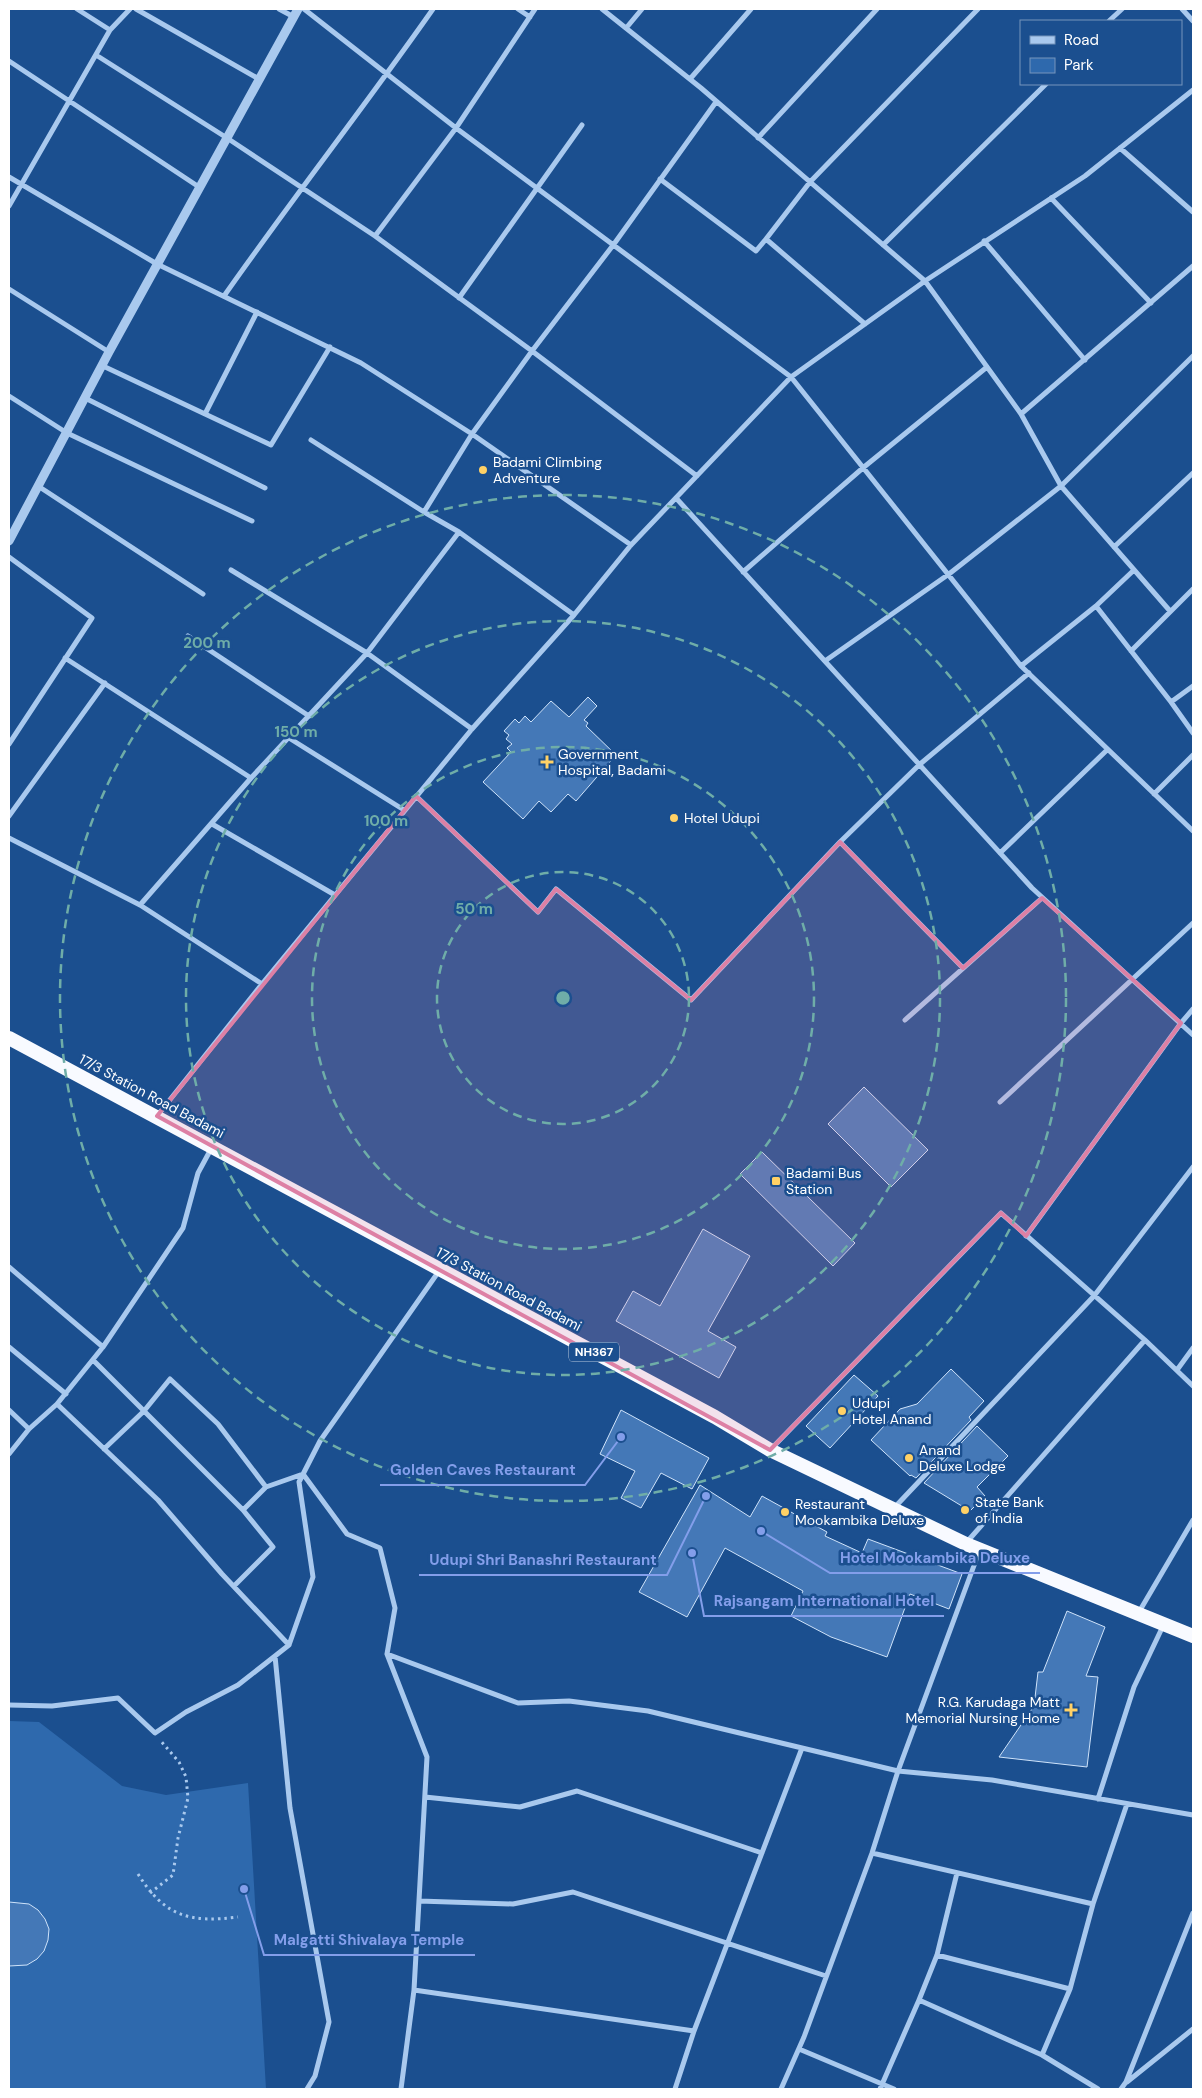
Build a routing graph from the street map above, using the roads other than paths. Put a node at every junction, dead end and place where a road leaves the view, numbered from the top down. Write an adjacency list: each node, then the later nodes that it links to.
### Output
1 (77, 9): 21 (street)
2 (130, 9): 21 (street)
3 (136, 9): 25 (street)
4 (279, 9): 16 (street)
5 (304, 9): 24 (street)
6 (433, 9): 24 (street)
7 (518, 9): 17 (street)
8 (535, 9): 17 (street)
9 (602, 9): 20 (street)
10 (642, 9): 20 (street)
11 (751, 9): 26 (street)
12 (877, 9): 34 (street)
13 (978, 9): 38 (street)
14 (1122, 9): 18 (street)
15 (1182, 9): 19 (street)
16 (296, 13): 25 (street)
17 (530, 17): 32 (street)
18 (1110, 20)
19 (1193, 21)
20 (627, 27): 26 (street)
21 (110, 30): 22 (street)
22 (96, 55): 29 (street); 33 (street)
23 (9, 61): 29 (street)
24 (387, 74): 32 (street); 41 (street)
25 (260, 79): 33 (street)
26 (690, 79): 30 (street)
27 (1045, 85): 50 (street)
28 (1193, 90): 35 (street)
29 (70, 100): 39 (street); 40 (street)
30 (716, 102): 34 (street); 37 (street)
31 (582, 125): 42 (street)
32 (456, 128): 42 (street); 46 (street)
33 (227, 138): 40 (street); 41 (street)
34 (758, 138): 38 (street)
35 (1120, 148): 43 (street); 45 (street)
36 (9, 177): 39 (street)
37 (660, 179): 47 (street); 49 (street)
38 (810, 182): 47 (street); 50 (street)
39 (20, 186): 44 (street); 51 (street)
40 (200, 187): 51 (street)
41 (301, 187): 46 (street); 55 (street)
42 (538, 188): 49 (street); 56 (street)
43 (1051, 198): 48 (street); 57 (street)
44 (9, 206)
45 (1193, 212)
46 (375, 236): 56 (street)
47 (766, 239): 59 (street)
48 (984, 241): 53 (street); 64 (street)
49 (614, 244): 61 (street); 67 (street)
50 (883, 245): 53 (street)
51 (157, 264): 55 (street); 62 (street)
52 (1193, 266): 57 (street)
53 (925, 281): 59 (street); 66 (street)
54 (9, 289): 62 (street)
55 (224, 296): 58 (street)
56 (459, 298): 61 (street)
57 (1151, 303): 64 (street)
58 (257, 312): 60 (street); 70 (street)
59 (865, 324): 67 (street)
60 (330, 347): 70 (street); 73 (street)
61 (532, 351): 73 (street); 77 (street)
62 (109, 352): 65 (street)
63 (1193, 356): 79 (street)
64 (1085, 360): 71 (street)
65 (103, 366): 69 (street); 70 (street)
66 (987, 367): 71 (street); 75 (street)
67 (791, 377): 75 (street); 77 (street)
68 (9, 396): 72 (street)
69 (85, 398): 72 (street); 80 (street)
70 (205, 414)
71 (1021, 414): 79 (street)
72 (67, 433): 78 (street); 83 (street)
73 (472, 434): 82 (street); 86 (street)
74 (311, 440): 82 (street)
75 (864, 467): 91 (street); 92 (street)
76 (1193, 473): 87 (street)
77 (697, 476): 81 (street)
78 (38, 486): 85 (street); 94 (street)
79 (1061, 486): 87 (street); 92 (street)
80 (265, 488)
81 (676, 498): 86 (street); 91 (street)
82 (424, 512): 84 (street)
83 (252, 521)
84 (459, 532): 97 (street); 100 (street)
85 (9, 541)
86 (631, 545): 97 (street)
87 (1114, 547): 90 (street)
88 (9, 557): 101 (street)
89 (231, 570): 100 (street)
90 (1134, 570): 95 (street); 96 (street)
91 (743, 572): 102 (street)
92 (949, 574): 102 (street); 103 (street)
93 (1193, 589): 96 (street)
94 (203, 594)
95 (1096, 606): 99 (street); 103 (street)
96 (1170, 611): 99 (street)
97 (574, 614): 109 (street)
98 (188, 636): 108 (street)
99 (1131, 650): 107 (street)
100 (367, 653): 108 (street); 109 (street)
101 (65, 658): 105 (street); 112 (street)
102 (825, 661): 115 (street)
103 (1021, 666): 104 (street)
104 (1029, 673): 113 (street); 115 (street)
105 (105, 683): 116 (street); 120 (street)
106 (1193, 686): 107 (street)
107 (1171, 702): 110 (street)
108 (308, 716): 111 (street)
109 (472, 729): 118 (street)
110 (1193, 733)
111 (289, 738): 116 (street); 119 (street)
112 (9, 744)
113 (1107, 750): 117 (street); 125 (street)
114 (1193, 755): 117 (street)
115 (919, 765): 124 (street); 125 (street)
116 (252, 778): 121 (street)
117 (1154, 794): 122 (street)
118 (416, 796): 119 (street); 124 (street)
119 (404, 810): 126 (street)
120 (9, 816)
121 (212, 824): 126 (street); 128 (street)
122 (1193, 831)
123 (9, 838): 128 (street)
124 (840, 842): 130 (street)
125 (1000, 854): 127 (street)
126 (335, 895): 132 (street)
127 (1042, 898): 130 (street); 131 (street)
128 (140, 905): 132 (street)
129 (1193, 923): 131 (street)
130 (963, 968): 134 (street)
131 (1134, 980): 135 (street); 138 (street)
132 (262, 984): 139 (street)
133 (1193, 1009): 135 (street)
134 (905, 1020)
135 (1181, 1023): 136 (street); 142 (street)
136 (1193, 1034)
137 (9, 1038): 139 (highway, 17/3 Station Road Badami / NH367)
138 (1000, 1102)
139 (157, 1116): 140 (highway, 17/3 Station Road Badami / NH367)
140 (212, 1146): 144 (highway, 17/3 Station Road Badami / NH367); 148 (street)
141 (1193, 1167): 145 (street)
142 (1026, 1236): 145 (street); 159 (street)
143 (9, 1267): 148 (street)
144 (440, 1271): 159 (highway, 17/3 Station Road Badami / NH367); 161 (street)
145 (1094, 1296): 146 (street); 163 (street)
146 (1145, 1340): 151 (street); 166 (street)
147 (9, 1347): 153 (street)
148 (103, 1347): 150 (street)
149 (1193, 1348): 151 (street)
150 (93, 1360): 153 (street); 156 (street)
151 (1178, 1370): 152 (street)
152 (1193, 1386)
153 (66, 1394): 154 (street)
154 (57, 1404): 157 (street); 158 (street)
155 (9, 1410): 157 (street)
156 (144, 1411): 158 (street); 162 (street); 164 (street)
157 (29, 1429): 160 (street)
158 (104, 1449): 168 (street)
159 (770, 1450): 163 (highway, 17/3 Station Road Badami / NH367)
160 (9, 1454)
161 (304, 1474): 162 (street); 172 (street); 173 (street)
162 (266, 1487): 164 (street)
163 (893, 1509): 166 (highway, 17/3 Station Road Badami / NH367)
164 (243, 1510): 168 (street)
165 (1193, 1520): 169 (street)
166 (966, 1544): 167 (highway, 17/3 Station Road Badami / NH367)
167 (980, 1549): 169 (highway, 17/3 Station Road Badami / NH367); 177 (street)
168 (234, 1586): 172 (street)
169 (1139, 1612): 170 (highway, 17/3 Station Road Badami / NH367)
170 (1164, 1623): 171 (highway, 17/3 Station Road Badami / NH367); 179 (street)
171 (1193, 1636)
172 (289, 1645): 174 (street)
173 (387, 1654): 176 (street); 178 (street)
174 (275, 1656): 175 (street); 200 (street)
175 (9, 1705)
176 (802, 1748): 177 (street); 182 (street)
177 (898, 1771): 179 (street); 183 (street)
178 (424, 1797): 182 (street); 185 (street)
179 (1098, 1799): 180 (street)
180 (1127, 1804): 181 (street); 186 (street)
181 (1193, 1815)
182 (762, 1852): 188 (street)
183 (872, 1853): 184 (street); 190 (street)
184 (957, 1873): 186 (street); 189 (street)
185 (419, 1901): 188 (street); 192 (street)
186 (1093, 1904): 191 (street)
187 (1193, 1913): 198 (street)
188 (727, 1944): 190 (street); 195 (street)
189 (937, 1955): 191 (street); 193 (street)
190 (826, 1976): 196 (street)
191 (1070, 1989): 197 (street)
192 (414, 1990): 195 (street); 201 (street)
193 (919, 2000): 197 (street); 199 (street)
194 (1193, 2029): 198 (street)
195 (694, 2031): 202 (street)
196 (798, 2049): 199 (street); 203 (street)
197 (1042, 2056): 206 (street)
198 (1126, 2082): 207 (street)
199 (882, 2083): 204 (street); 205 (street)
200 (307, 2089)
201 (401, 2089)
202 (674, 2089)
203 (781, 2089)
204 (880, 2089)
205 (894, 2089)
206 (1098, 2089)
207 (1121, 2089)

